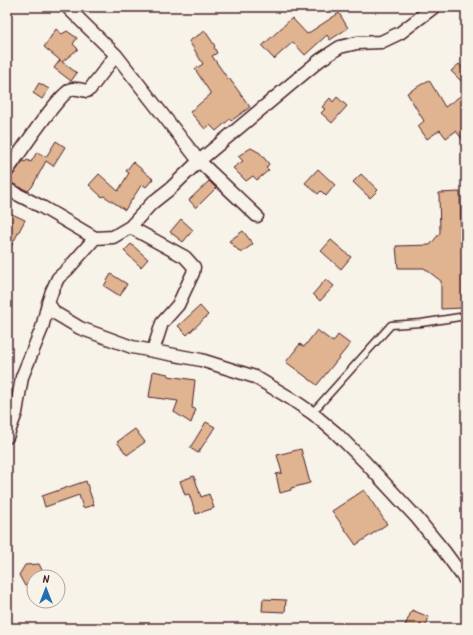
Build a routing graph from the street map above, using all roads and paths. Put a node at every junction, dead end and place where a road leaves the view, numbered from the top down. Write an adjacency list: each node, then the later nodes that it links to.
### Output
1 (67, 7): 3 (street)
2 (434, 7): 4 (street)
3 (116, 55): 4 (street); 5 (street)
4 (199, 160): 7 (street); 8 (street)
5 (7, 171)
6 (7, 189): 9 (street)
7 (257, 216)
8 (130, 227): 9 (street); 12 (street)
9 (95, 238): 10 (street)
10 (48, 303): 12 (street); 14 (street)
11 (466, 316): 13 (lane)
12 (153, 351): 13 (street)
13 (312, 413): 15 (street)
14 (7, 437)
15 (466, 581)

